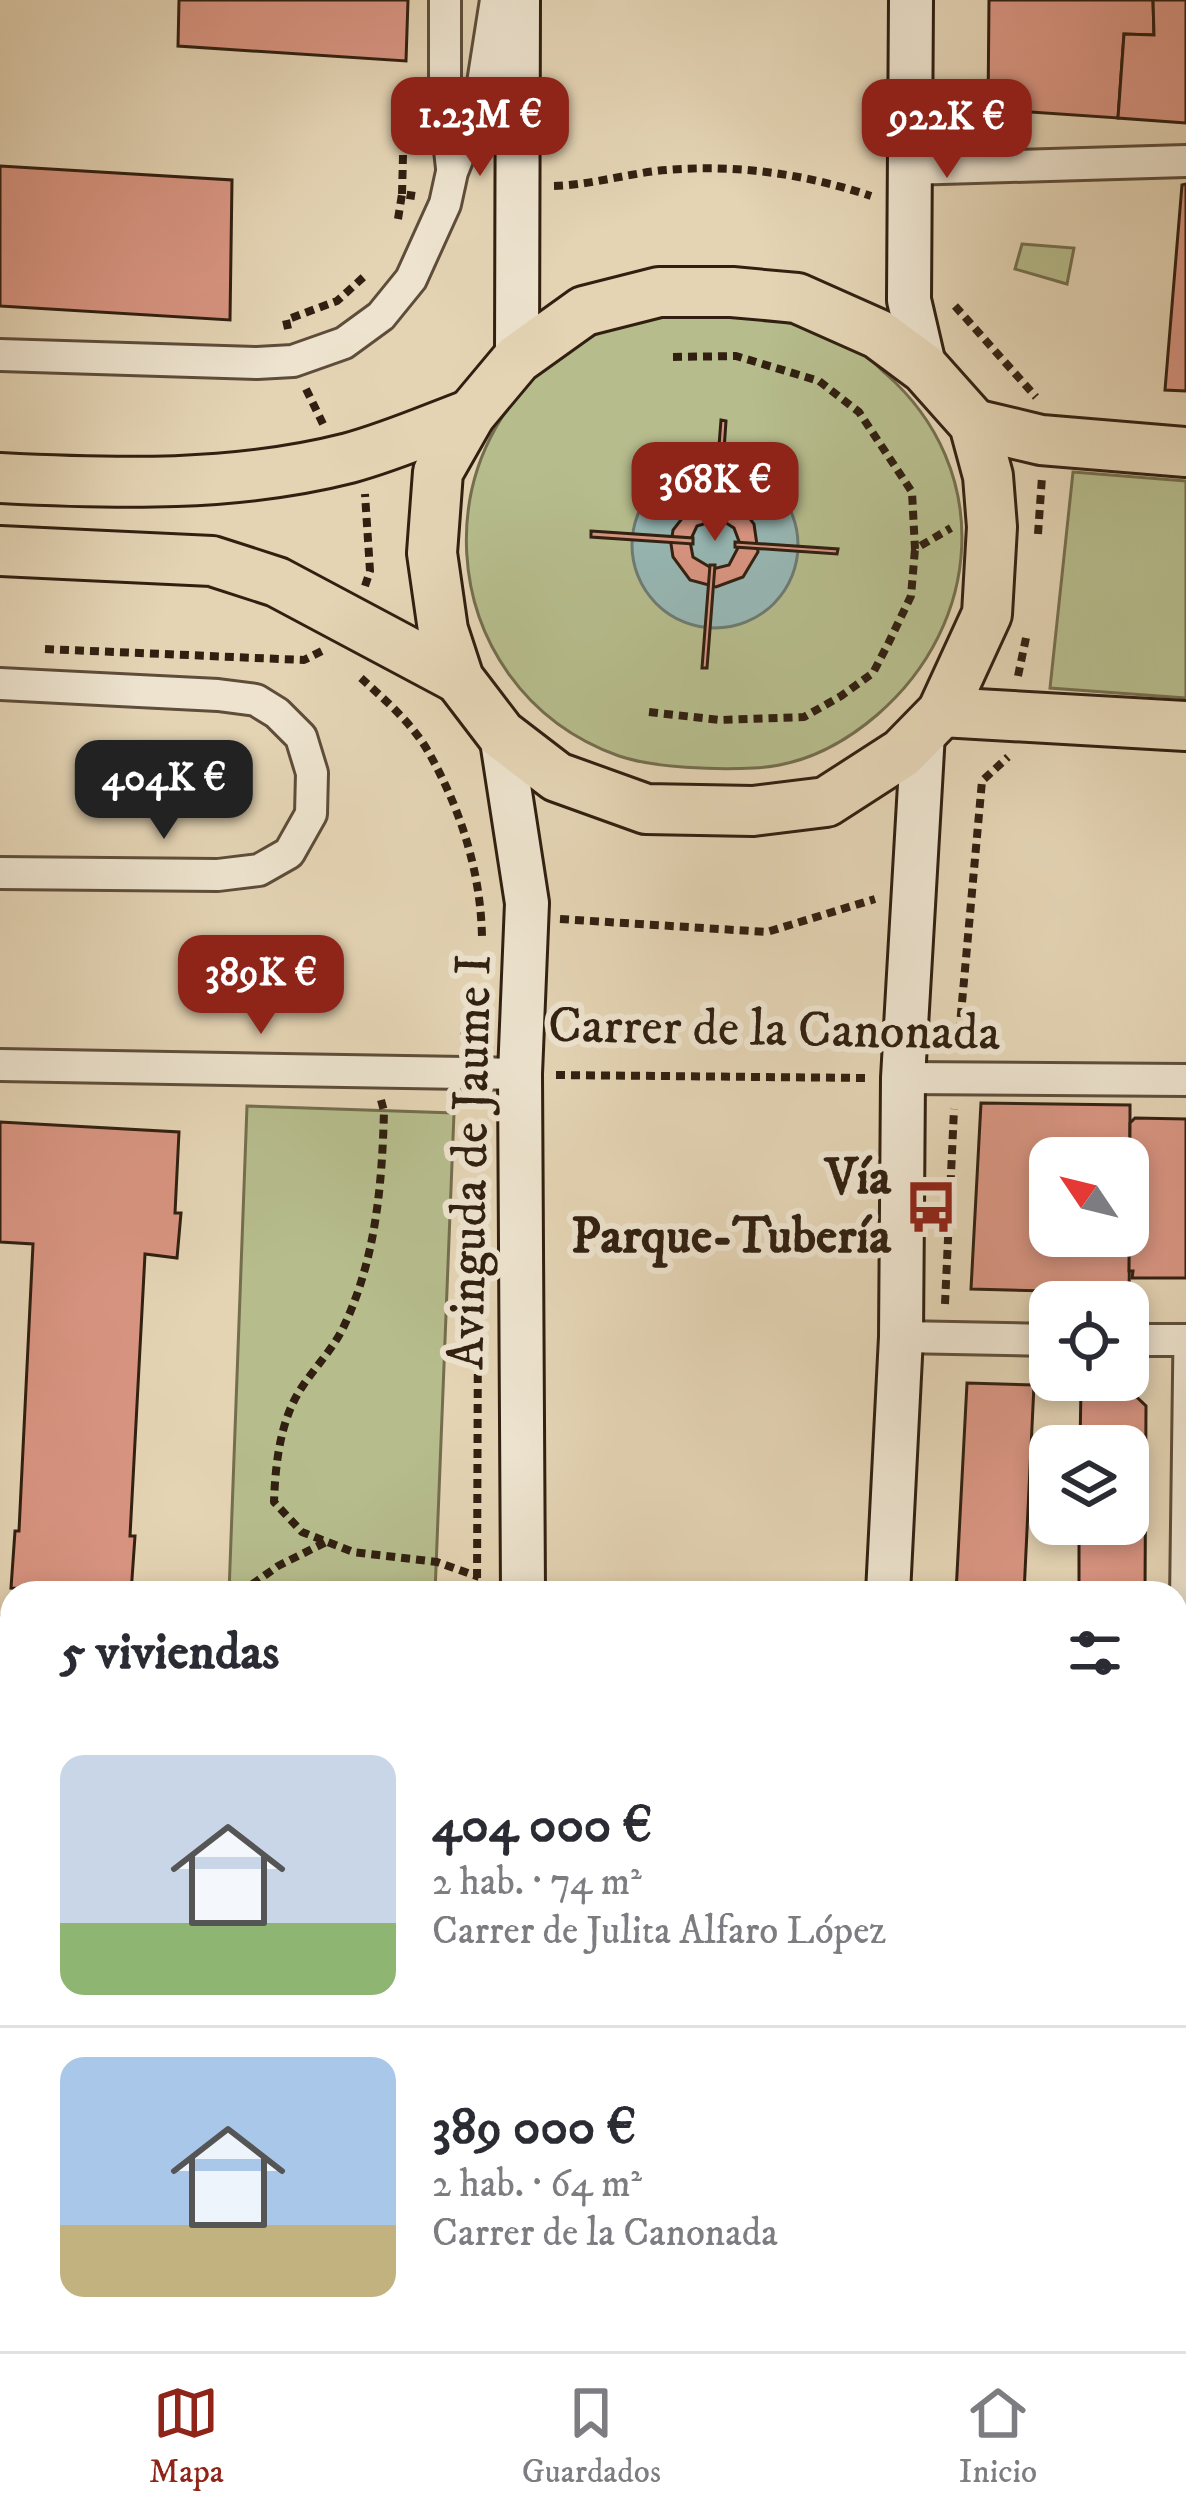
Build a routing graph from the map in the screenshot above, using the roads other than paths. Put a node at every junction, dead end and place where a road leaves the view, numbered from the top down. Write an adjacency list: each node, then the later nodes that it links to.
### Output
1 (446, 0): 7 (street)
2 (496, 0): 7 (street)
3 (518, 0): 9 (main road)
4 (911, 0): 6 (main road)
5 (1186, 161): 6 (street)
6 (908, 169): 10 (main road)
7 (452, 172): 8 (street)
8 (0, 355)
9 (518, 359): 10 (main road); 11 (main road)
10 (925, 369): 12 (main road)
11 (471, 414): 14 (main road); 16 (main road)
12 (974, 424): 13 (main road); 18 (main road)
13 (1186, 452)
14 (0, 478)
15 (0, 551): 16 (main road)
16 (459, 679): 20 (main road)
17 (0, 684): 21 (street)
18 (932, 723): 19 (main road); 20 (main road); 24 (main road)
19 (1186, 726)
20 (501, 734): 23 (main road, Avinguda de Jaume I)
21 (0, 873)
22 (0, 1065): 23 (street, Carrer de la Canonada)
23 (520, 1075): 30 (main road, Avinguda de Jaume I)
24 (903, 1078): 25 (street, Carrer de la Canonada); 26 (main road)
25 (1186, 1080)
26 (922, 1339): 27 (street); 31 (main road)
27 (1029, 1340)
28 (1149, 1340): 29 (street)
29 (1185, 1340): 32 (street)
30 (509, 1581)
31 (890, 1581)
32 (1183, 1581)

